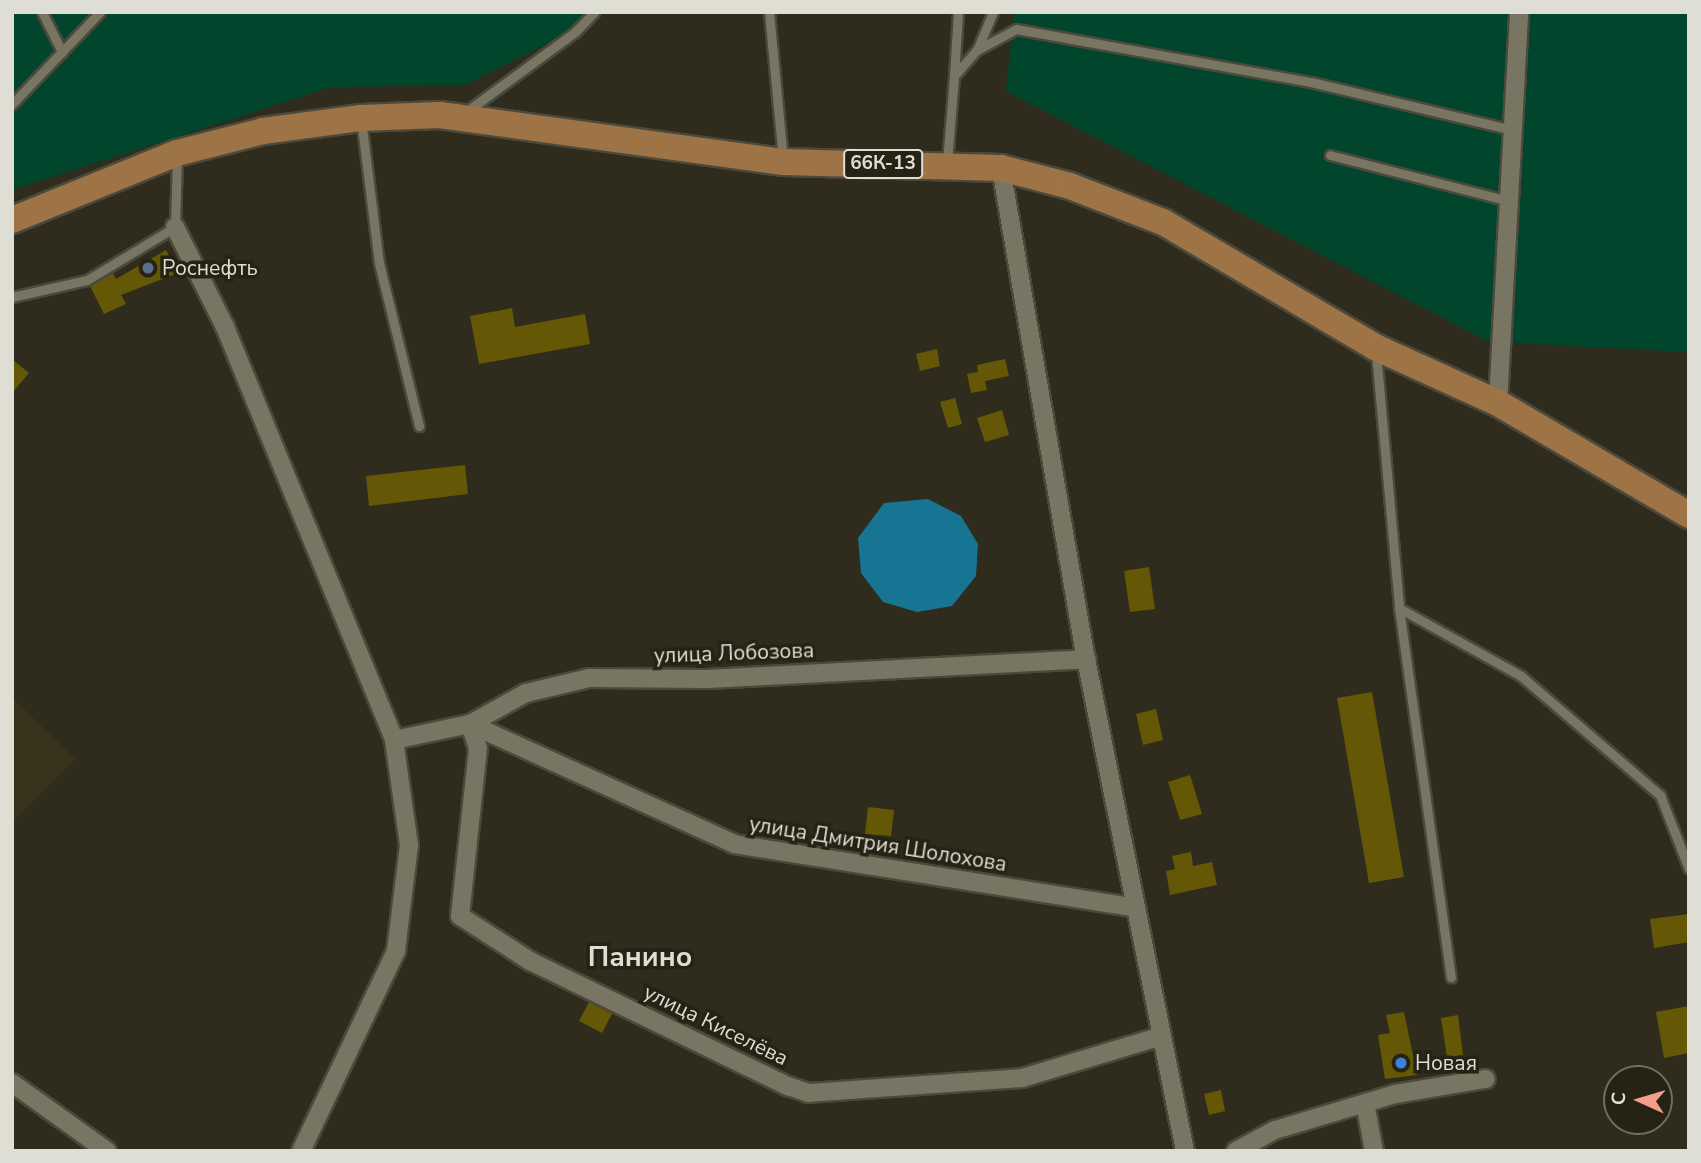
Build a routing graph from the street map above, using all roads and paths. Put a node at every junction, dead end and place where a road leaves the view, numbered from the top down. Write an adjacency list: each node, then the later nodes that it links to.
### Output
1 (42, 12): 9 (lane)
2 (100, 12): 9 (lane)
3 (594, 12): 12 (lane)
4 (769, 12): 17 (lane)
5 (958, 12): 10 (lane)
6 (993, 12): 8 (lane)
7 (1519, 12): 14 (street)
8 (977, 50): 10 (lane); 14 (lane)
9 (62, 52): 11 (lane)
10 (954, 76): 18 (lane)
11 (12, 104)
12 (459, 117): 13 (main road, 66К-13); 17 (main road, 66К-13)
13 (361, 118): 15 (main road, 66К-13); 26 (lane)
14 (1513, 130): 20 (street)
15 (177, 153): 21 (main road, 66К-13); 22 (lane)
16 (1330, 155): 20 (lane)
17 (784, 162): 18 (main road, 66К-13)
18 (947, 165): 19 (main road, 66К-13)
19 (1002, 169): 24 (main road, 66К-13); 29 (street)
20 (1509, 201): 25 (street)
21 (12, 220)
22 (175, 227): 23 (lane); 31 (street)
23 (12, 297)
24 (1375, 346): 25 (main road, 66К-13); 28 (lane)
25 (1498, 403): 27 (main road, 66К-13)
26 (419, 426)
27 (1689, 515)
28 (1399, 608): 32 (lane); 34 (lane)
29 (1086, 659): 30 (street, улица Лобозова); 33 (street)
30 (470, 723): 31 (street, улица Лобозова); 33 (street, улица Дмитрия Шолохова); 35 (street, улица Киселёва)
31 (394, 740): 40 (street)
32 (1689, 869)
33 (1136, 908): 35 (street)
34 (1451, 977)
35 (1162, 1035): 41 (street)
36 (1486, 1079): 38 (street)
37 (12, 1083): 39 (street)
38 (1365, 1103): 42 (street); 43 (street)
39 (107, 1151)
40 (301, 1151)
41 (1185, 1151)
42 (1236, 1151)
43 (1374, 1151)

